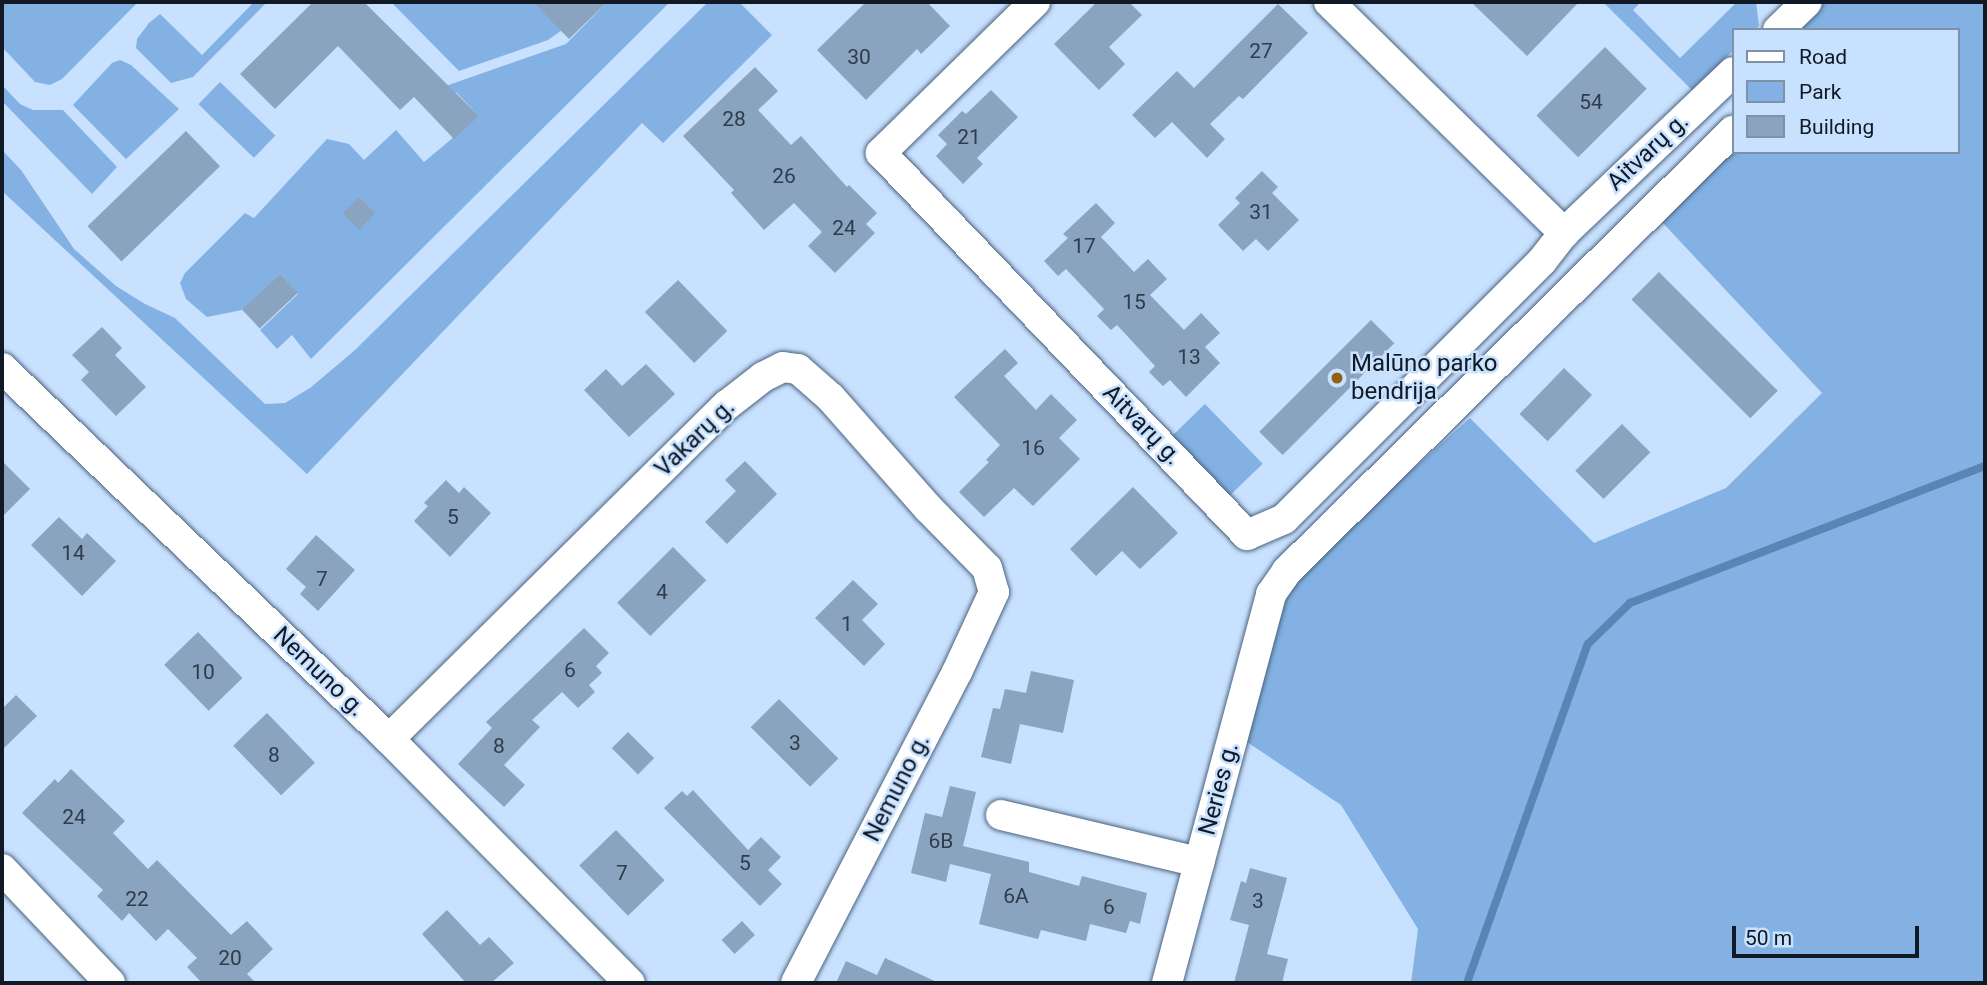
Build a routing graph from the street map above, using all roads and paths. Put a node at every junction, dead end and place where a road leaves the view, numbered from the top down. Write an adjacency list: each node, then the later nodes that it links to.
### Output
1 (1035, 2): 7 (street, Aitvarų g.)
2 (1329, 2): 7 (street)
3 (1807, 2): 4 (street)
4 (1780, 28)
5 (1731, 74): 7 (street, Aitvarų g.)
6 (1731, 133): 12 (street, Neries g.)
7 (1564, 233)
8 (2, 368): 10 (street, Nemuno g.)
9 (994, 592): 10 (street, Vakarų g.); 16 (street, Nemuno g.)
10 (389, 739): 15 (street, Nemuno g.)
11 (1001, 815): 12 (street)
12 (1199, 862): 17 (street, Neries g.)
13 (2, 869): 14 (street)
14 (110, 983)
15 (630, 983)
16 (796, 983)
17 (1167, 983)

